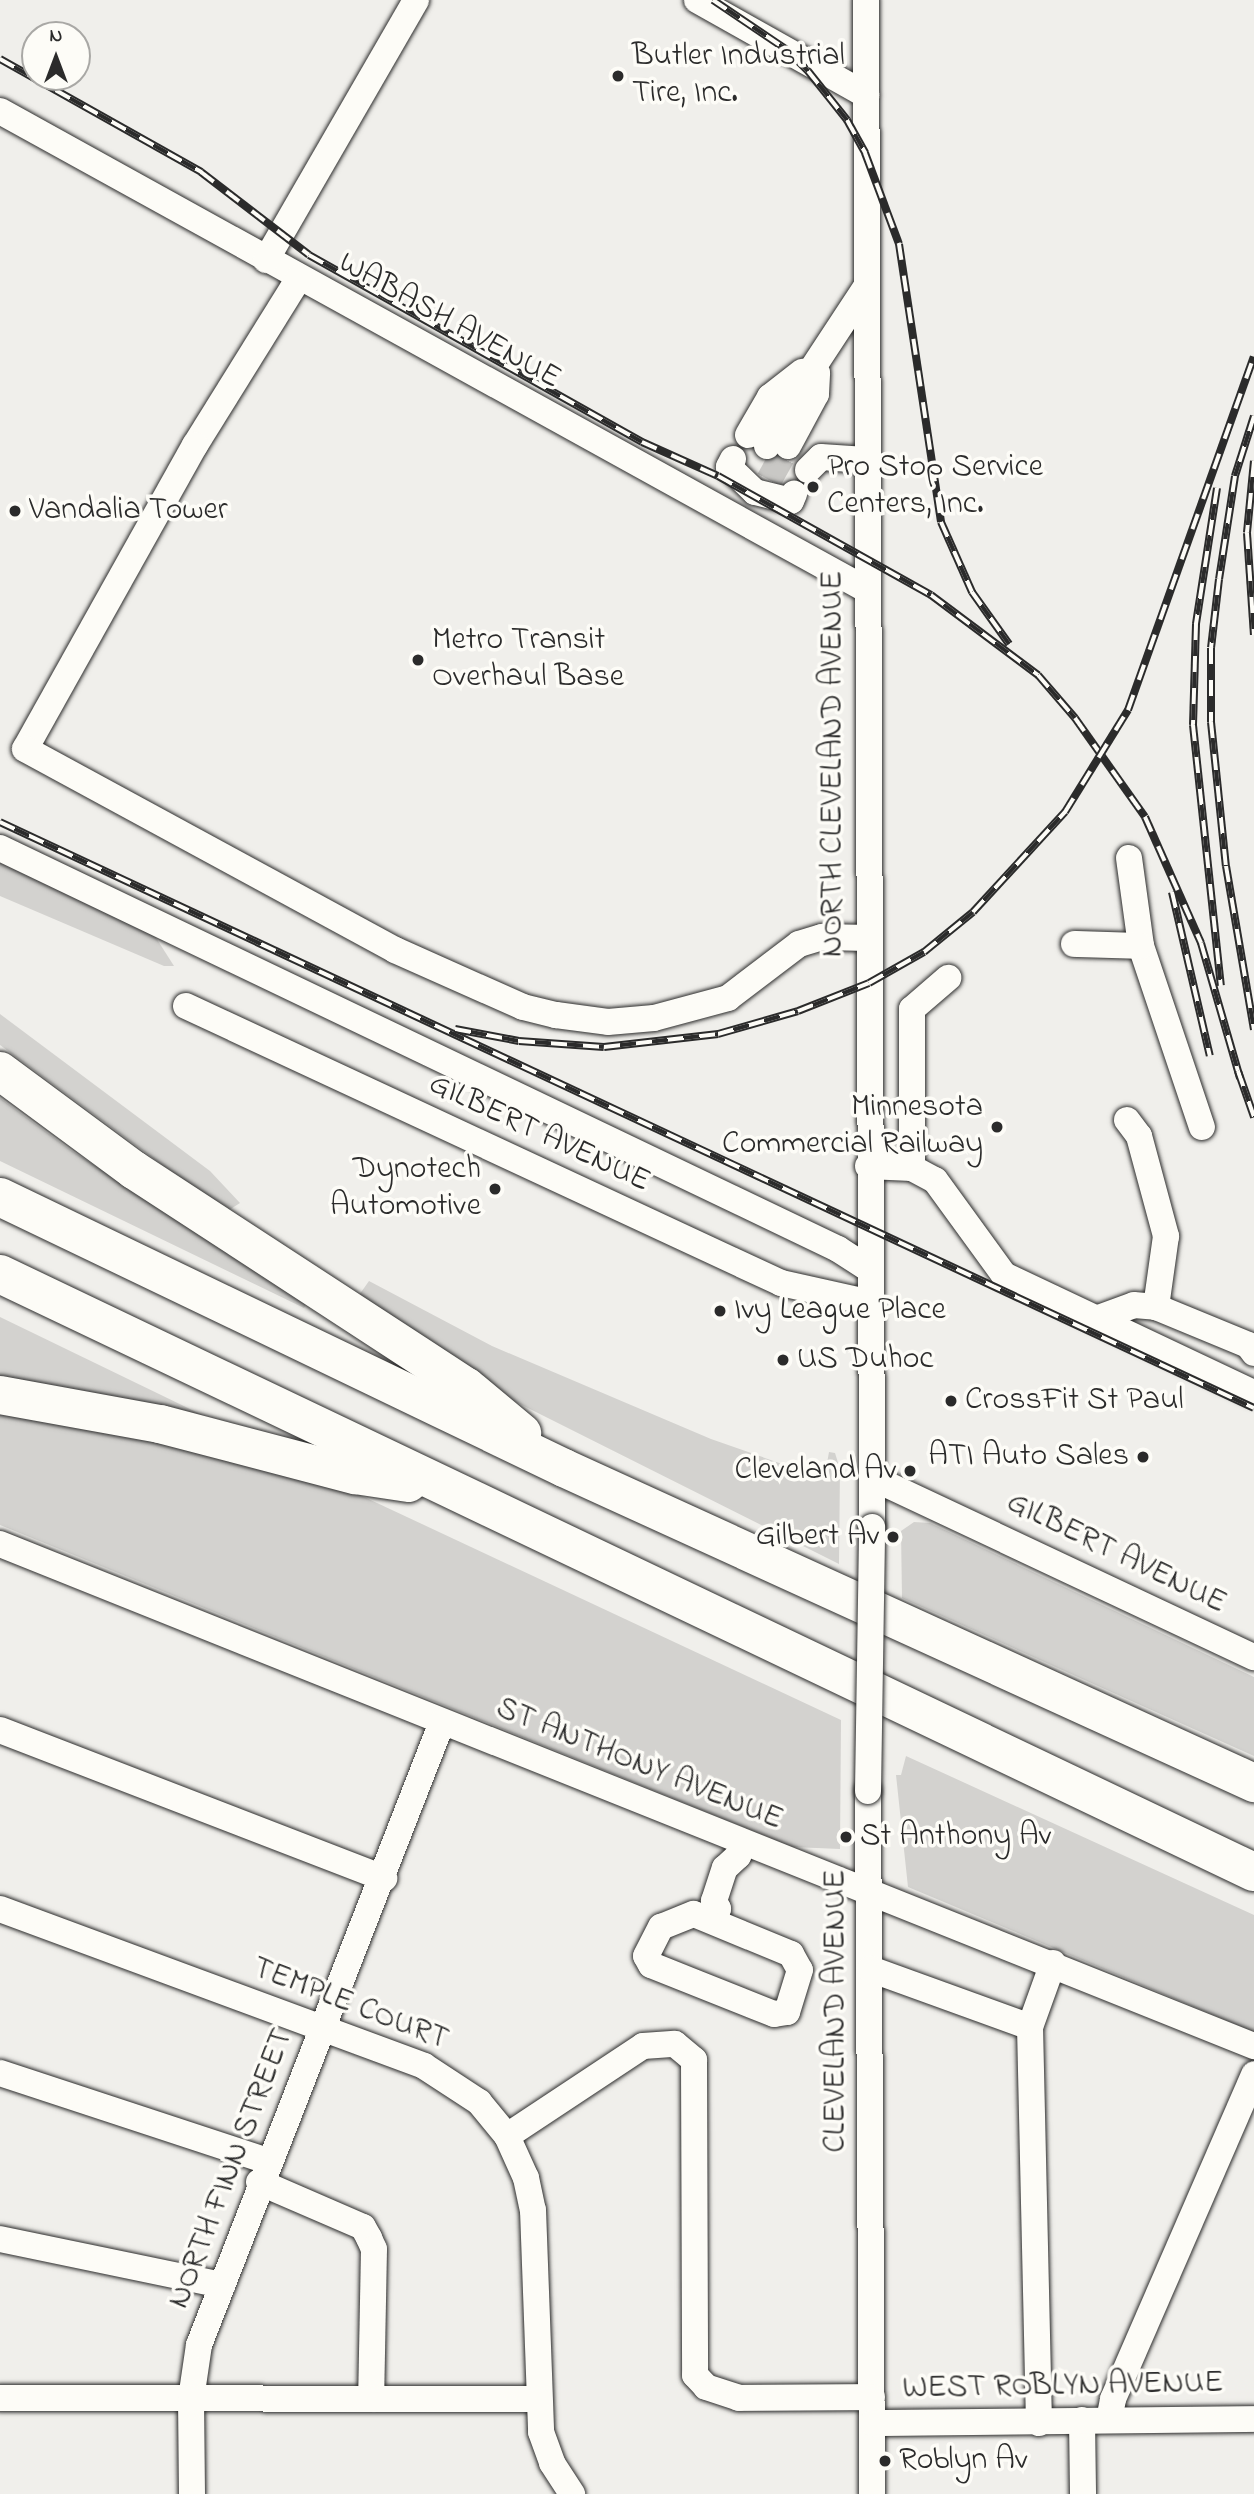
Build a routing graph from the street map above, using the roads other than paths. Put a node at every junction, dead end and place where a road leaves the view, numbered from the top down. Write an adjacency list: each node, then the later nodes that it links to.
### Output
1 (416, 0): 6 (street)
2 (697, 0): 4 (street)
3 (866, 0): 4 (street, NORTH CLEVELAND AVENUE)
4 (866, 95): 8 (street, NORTH CLEVELAND AVENUE)
5 (0, 111): 6 (street, WABASH AVENUE)
6 (266, 260): 7 (street, WABASH AVENUE)
7 (299, 278): 14 (street, WABASH AVENUE); 18 (street)
8 (866, 287): 9 (street); 12 (street, NORTH CLEVELAND AVENUE)
9 (818, 360): 10 (street); 11 (street)
10 (816, 394): 11 (street); 11 (street)
11 (787, 454): 12 (street)
12 (866, 460): 15 (street, NORTH CLEVELAND AVENUE)
13 (764, 481): 14 (street)
14 (740, 520): 15 (street, WABASH AVENUE)
15 (867, 590): 18 (street, NORTH CLEVELAND AVENUE)
16 (0, 848): 29 (street)
17 (1129, 858): 20 (street)
18 (869, 938): 26 (street, NORTH CLEVELAND AVENUE)
19 (1074, 944): 20 (street)
20 (1141, 946): 25 (street)
21 (948, 978): 27 (street)
22 (186, 1006): 31 (street, GILBERT AVENUE)
23 (0, 1072): 37 (highway)
24 (1127, 1120): 32 (street)
25 (1202, 1128)
26 (868, 1166): 27 (street); 29 (street, NORTH CLEVELAND AVENUE)
27 (912, 1168): 33 (street)
28 (0, 1197): 37 (highway)
29 (870, 1270): 31 (street, NORTH CLEVELAND AVENUE)
30 (0, 1274): 39 (highway)
31 (871, 1303): 38 (street, NORTH CLEVELAND AVENUE)
32 (1156, 1307): 33 (street); 34 (street)
33 (1096, 1318): 35 (street)
34 (1254, 1353)
35 (1251, 1388)
36 (0, 1395): 39 (highway)
37 (564, 1468): 45 (highway)
38 (873, 1478): 40 (street, NORTH CLEVELAND AVENUE); 42 (street, GILBERT AVENUE)
39 (447, 1489): 47 (highway)
40 (872, 1527): 49 (street, CLEVELAND AVENUE, bridge)
41 (0, 1544): 43 (street, ST ANTHONY AVENUE)
42 (1254, 1657)
43 (442, 1722): 46 (street, ST ANTHONY AVENUE); 48 (street, NORTH FINN STREET)
44 (0, 1730): 48 (street)
45 (1254, 1783)
46 (741, 1850): 49 (street, ST ANTHONY AVENUE); 51 (street)
47 (1254, 1872)
48 (384, 1878): 55 (street, NORTH FINN STREET)
49 (869, 1894): 52 (street, ST ANTHONY AVENUE); 53 (street, CLEVELAND AVENUE)
50 (0, 1909): 55 (street, TEMPLE COURT)
51 (716, 1915): 51 (street)
52 (1053, 1962): 54 (street); 56 (street, ST ANTHONY AVENUE)
53 (870, 1969): 54 (street); 67 (street, CLEVELAND AVENUE)
54 (1030, 2026): 71 (street)
55 (322, 2028): 59 (street, TEMPLE COURT); 60 (street, NORTH FINN STREET)
56 (1254, 2046)
57 (0, 2073): 60 (street)
58 (1254, 2074): 70 (street)
59 (507, 2136): 66 (street, TEMPLE COURT); 67 (street, WEST ROBLYN AVENUE)
60 (263, 2172): 62 (street, NORTH FINN STREET); 65 (street)
61 (0, 2239): 62 (street)
62 (222, 2286): 64 (street, NORTH FINN STREET)
63 (0, 2398): 64 (street)
64 (191, 2399): 65 (street); 72 (street, NORTH FINN STREET)
65 (371, 2399): 66 (street)
66 (537, 2399): 73 (street, TEMPLE COURT)
67 (872, 2410): 71 (street, WEST ROBLYN AVENUE); 74 (street, CLEVELAND AVENUE)
68 (1254, 2419): 70 (street, WEST ROBLYN AVENUE)
69 (1082, 2420): 70 (street, WEST ROBLYN AVENUE); 71 (street, WEST ROBLYN AVENUE); 75 (street)
70 (1109, 2420)
71 (1039, 2423)
72 (192, 2494)
73 (572, 2494)
74 (872, 2494)
75 (1083, 2494)

